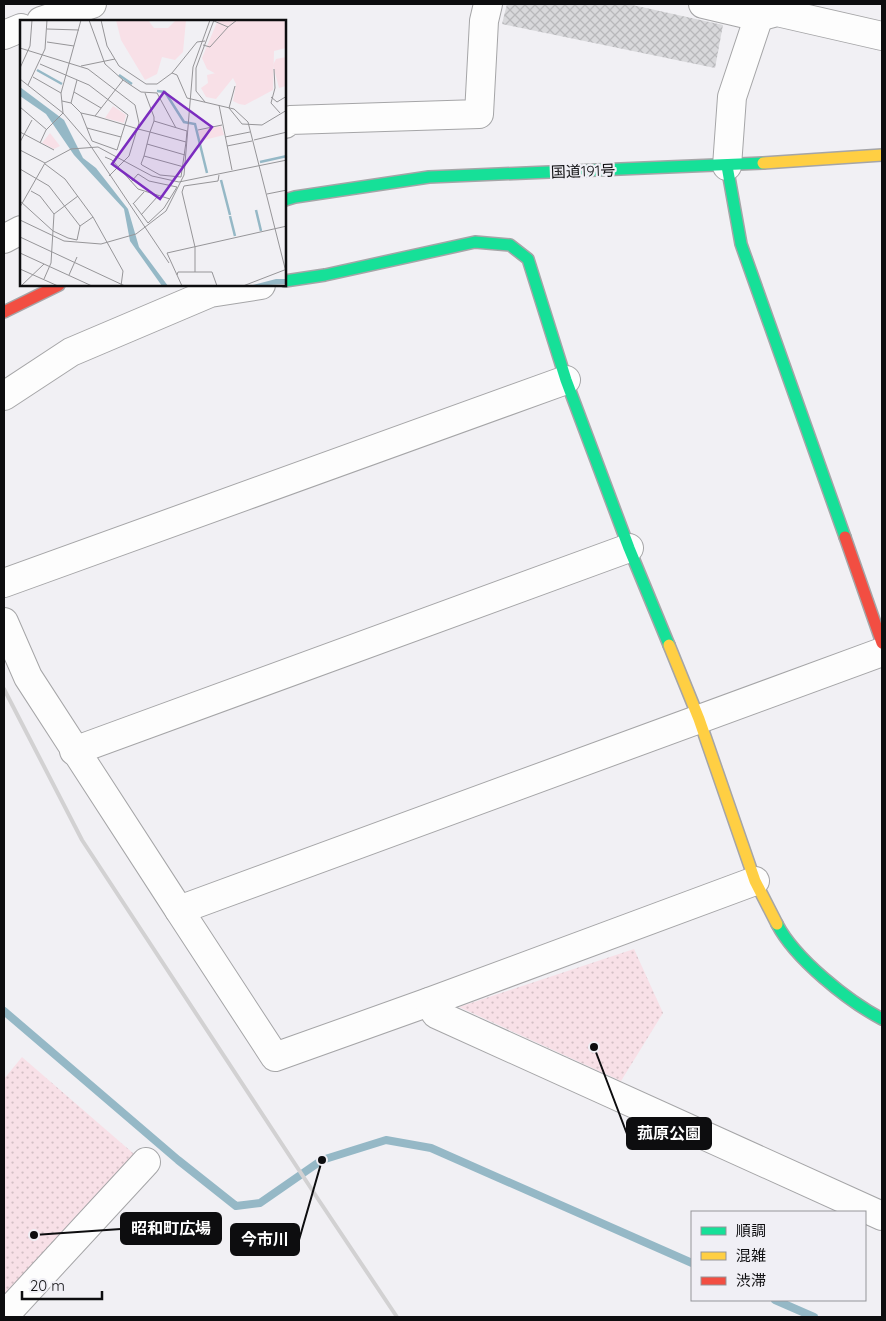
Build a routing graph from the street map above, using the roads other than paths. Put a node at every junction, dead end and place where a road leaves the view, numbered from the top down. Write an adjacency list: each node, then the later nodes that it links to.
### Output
1 (92, 4): 5 (street)
2 (488, 4): 9 (street)
3 (703, 4): 4 (street)
4 (760, 10): 8 (street); 11 (street)
5 (48, 14)
6 (20, 28): 7 (street)
7 (4, 34)
8 (882, 36)
9 (286, 123)
10 (882, 155): 11 (main road, 国道191号)
11 (727, 166): 12 (main road, 国道191号); 24 (main road)
12 (290, 199)
13 (20, 231): 14 (street)
14 (4, 239)
15 (286, 281): 19 (main road)
16 (57, 286): 18 (main road)
17 (255, 286): 20 (street)
18 (4, 312)
19 (566, 380): 21 (main road); 22 (street)
20 (4, 396)
21 (629, 548): 26 (main road); 27 (street)
22 (4, 583)
23 (4, 622): 27 (street)
24 (882, 642)
25 (882, 652): 26 (street)
26 (699, 719): 28 (main road); 29 (street)
27 (74, 751): 29 (street)
28 (755, 881): 30 (street); 31 (main road)
29 (179, 910): 30 (street)
30 (429, 1002): 33 (street)
31 (882, 1019)
32 (146, 1162): 34 (street)
33 (882, 1216)
34 (7, 1316)

